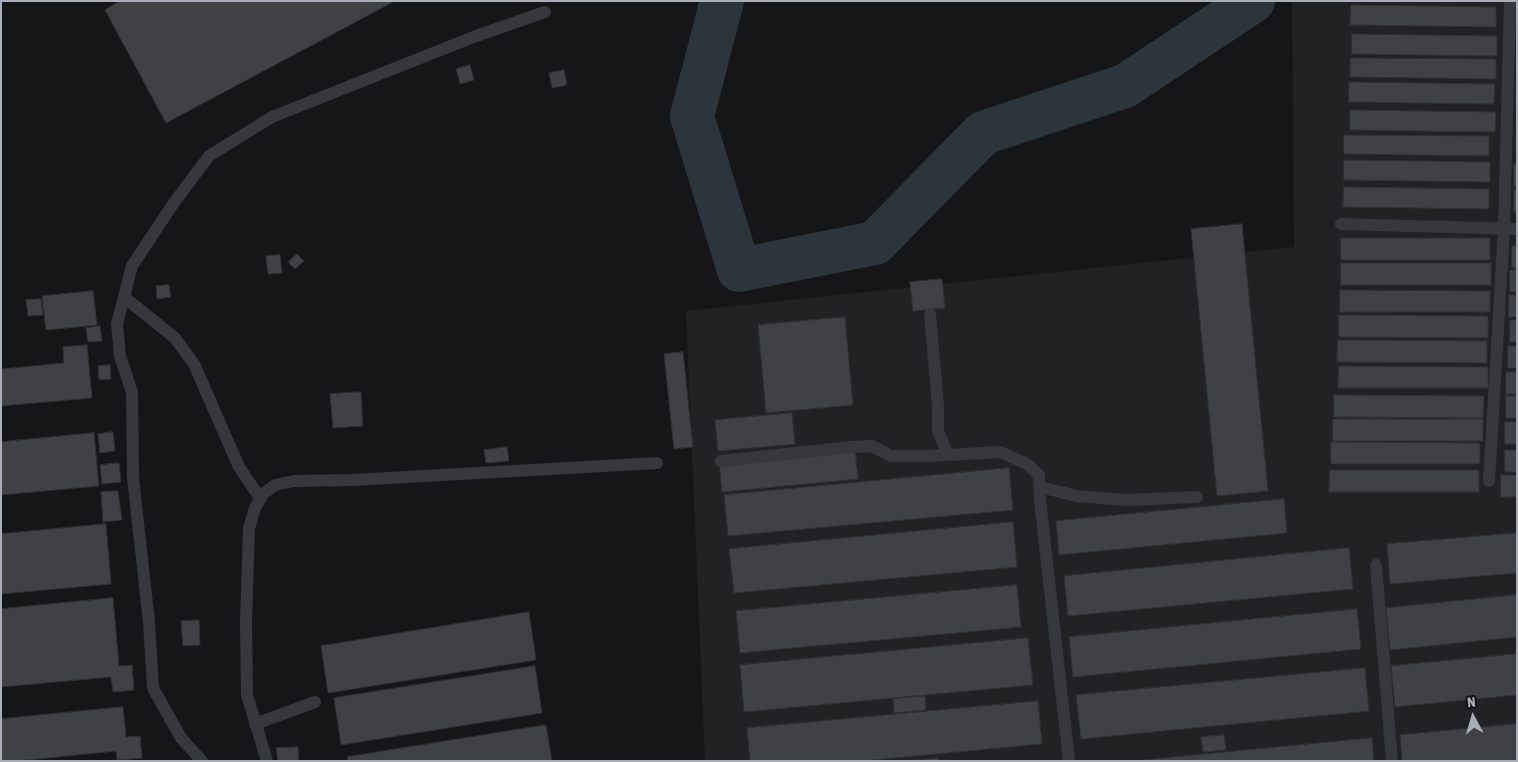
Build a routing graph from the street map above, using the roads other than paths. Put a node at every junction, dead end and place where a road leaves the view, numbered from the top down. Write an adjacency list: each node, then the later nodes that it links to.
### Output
1 (1510, 1): 4 (lane)
2 (545, 12): 5 (lane)
3 (1341, 224): 4 (lane)
4 (1511, 229): 10 (lane)
5 (124, 297): 13 (lane); 17 (lane)
6 (930, 314): 7 (lane)
7 (948, 455): 8 (lane); 11 (lane)
8 (721, 461)
9 (657, 463): 13 (lane)
10 (1488, 481)
11 (1040, 487): 12 (lane); 19 (lane)
12 (1197, 497)
13 (260, 498): 16 (lane)
14 (1376, 565): 20 (lane)
15 (315, 702): 16 (lane)
16 (256, 724): 18 (lane)
17 (202, 761)
18 (267, 761)
19 (1069, 761)
20 (1392, 761)

